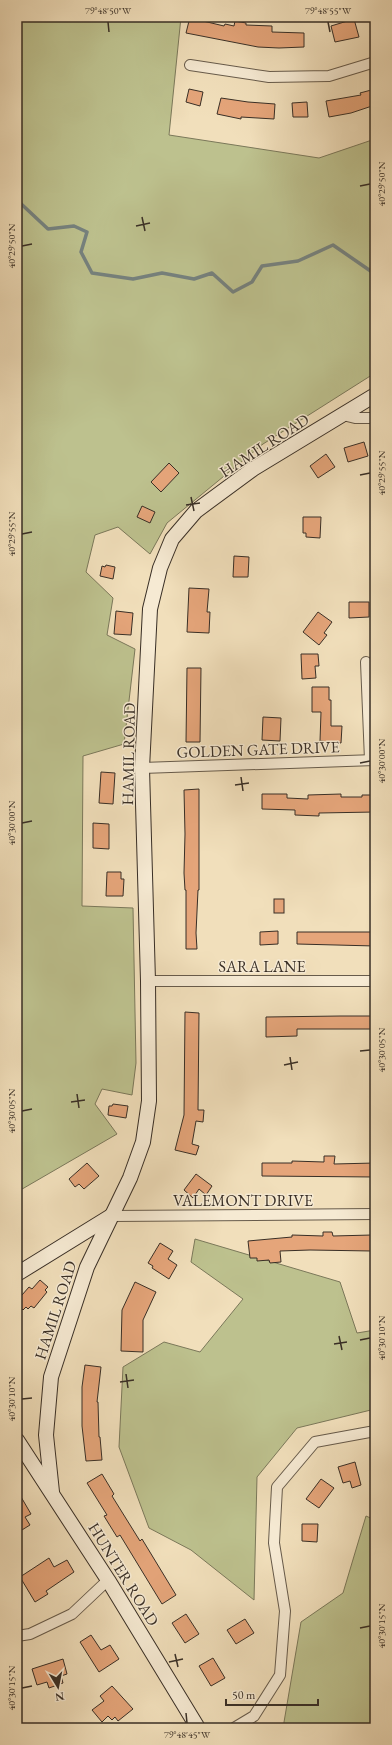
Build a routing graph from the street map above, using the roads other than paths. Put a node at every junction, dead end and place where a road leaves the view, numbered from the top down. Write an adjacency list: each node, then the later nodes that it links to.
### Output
1 (375, 62): 2 (street)
2 (190, 65)
3 (375, 395): 4 (street, HAMIL ROAD)
4 (343, 415): 5 (street); 8 (street, HAMIL ROAD)
5 (375, 418)
6 (366, 662): 7 (street)
7 (373, 760): 8 (street, GOLDEN GATE DRIVE)
8 (142, 768): 9 (street, HAMIL ROAD)
9 (148, 980): 10 (street, SARA LANE); 12 (street, HAMIL ROAD)
10 (375, 981)
11 (375, 1214): 12 (street, VALEMONT DRIVE)
12 (112, 1216): 13 (street, HAMIL ROAD); 16 (street, HAMIL ROAD)
13 (17, 1274)
14 (375, 1431): 20 (street)
15 (17, 1440): 16 (street, HUNTER ROAD)
16 (52, 1492): 17 (street, HUNTER ROAD)
17 (108, 1580): 18 (street); 19 (street, HUNTER ROAD)
18 (17, 1636)
19 (198, 1728)
20 (234, 1728)

